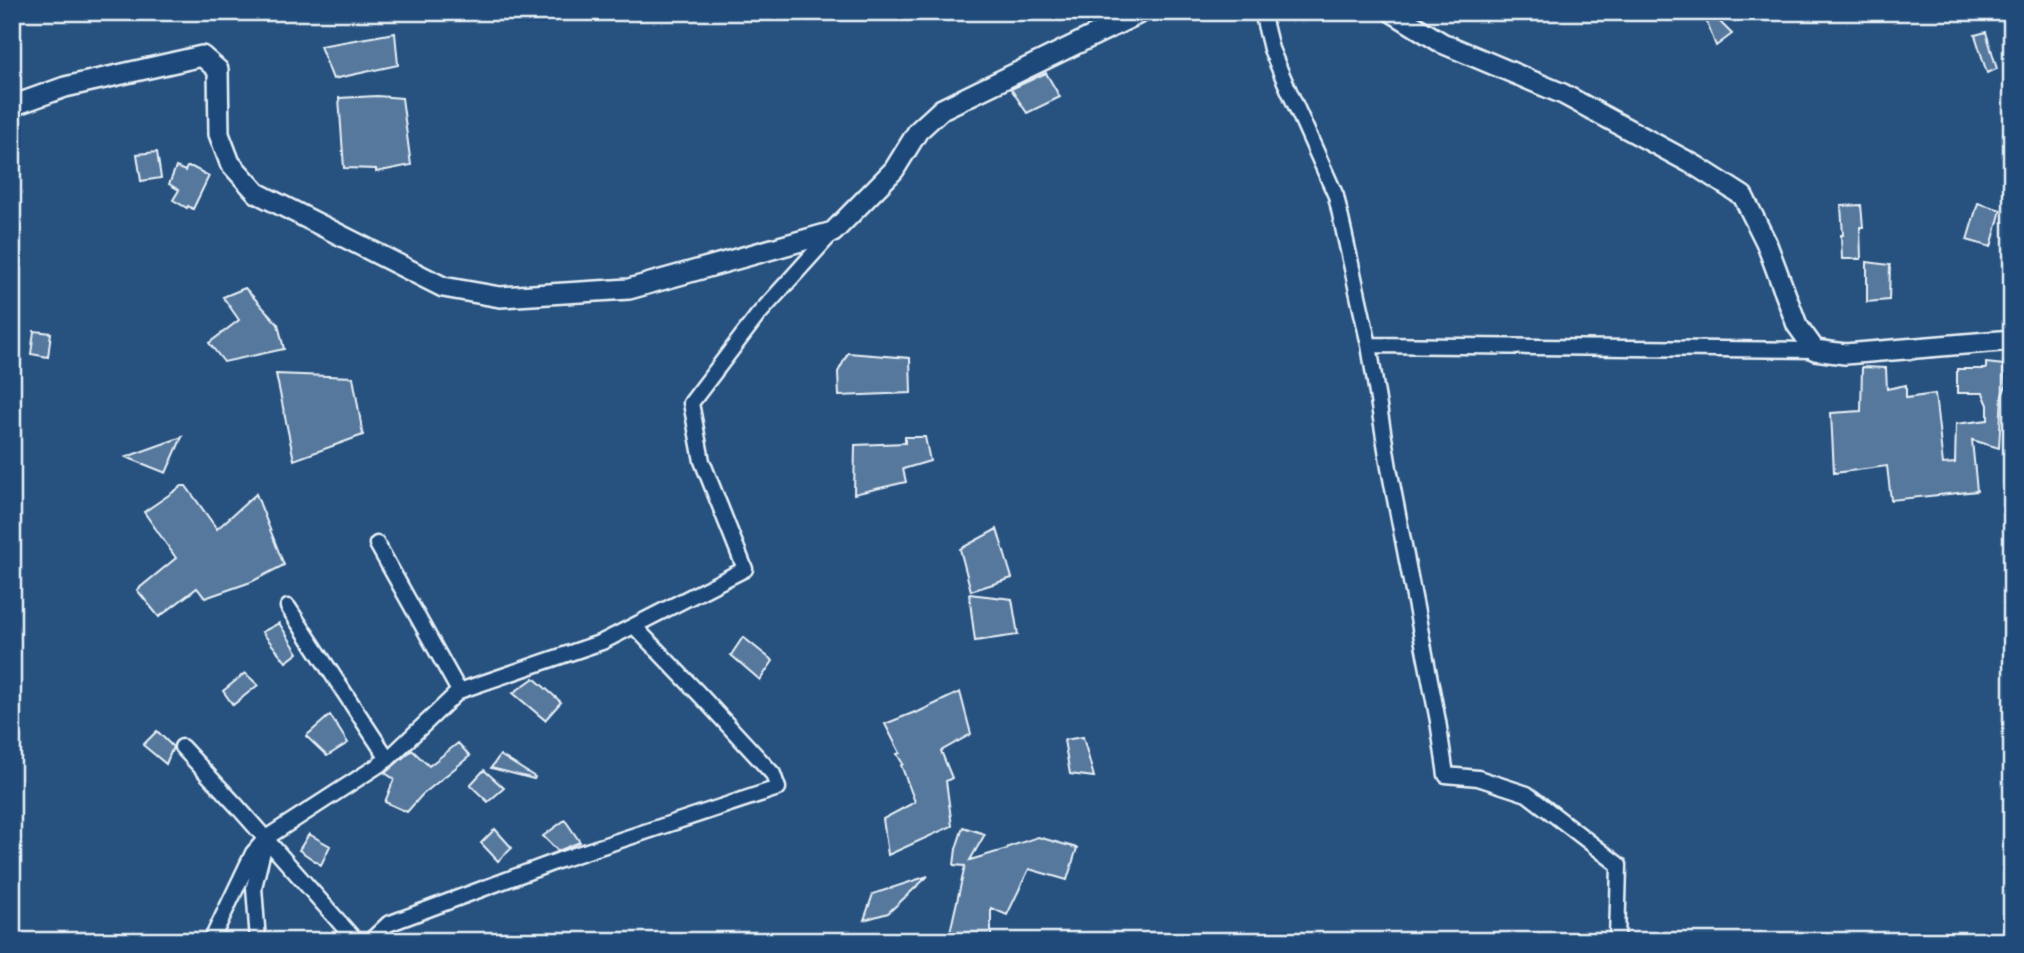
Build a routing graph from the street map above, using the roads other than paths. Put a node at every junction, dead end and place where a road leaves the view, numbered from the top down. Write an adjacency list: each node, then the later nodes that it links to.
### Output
1 (1142, 12): 5 (street)
2 (1262, 12): 7 (street)
3 (1392, 12): 8 (street)
4 (12, 106): 5 (street)
5 (833, 232): 11 (street)
6 (2012, 340): 8 (street)
7 (1369, 345): 8 (street); 20 (street)
8 (1815, 350)
9 (377, 544): 12 (street)
10 (288, 607): 14 (street)
11 (634, 626): 12 (street); 19 (street)
12 (459, 691): 14 (street)
13 (182, 747): 15 (street)
14 (388, 759): 15 (street)
15 (266, 838): 16 (street); 17 (street); 18 (street)
16 (211, 941)
17 (258, 941)
18 (356, 941)
19 (370, 941)
20 (1618, 941)

